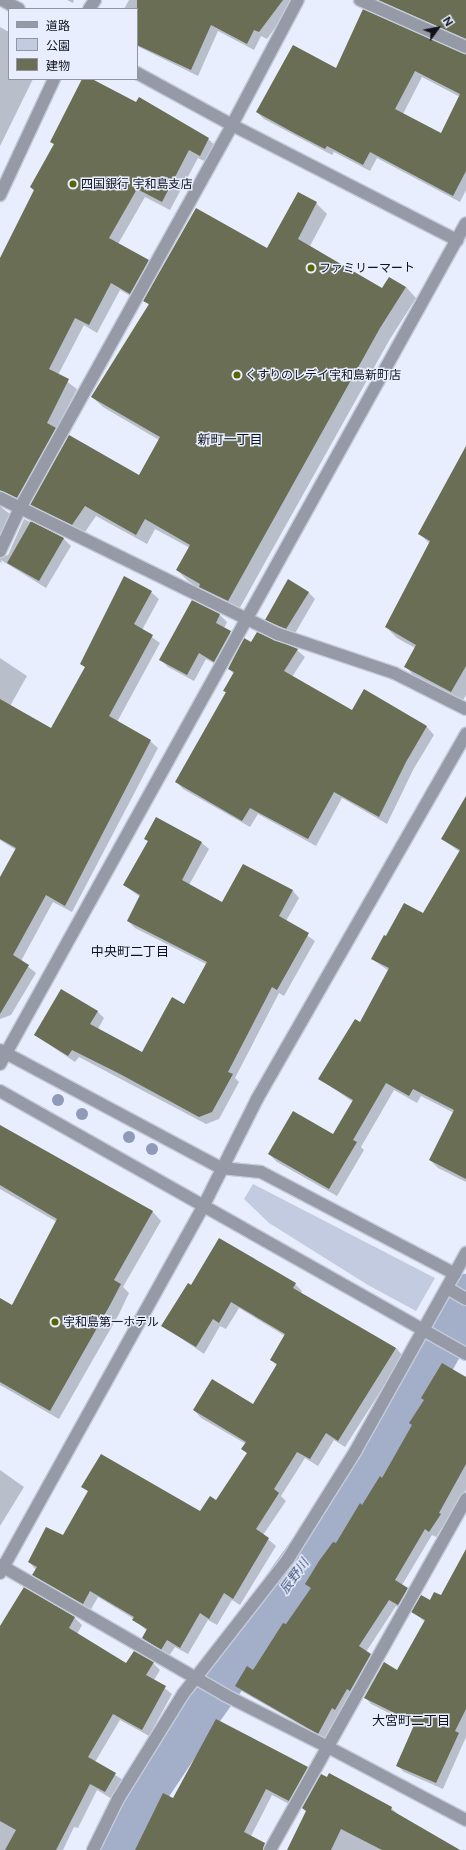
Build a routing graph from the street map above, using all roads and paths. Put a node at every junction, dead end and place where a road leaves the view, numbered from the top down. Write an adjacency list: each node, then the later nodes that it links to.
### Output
1 (2, 0): 4 (street)
2 (298, 0): 8 (street)
3 (360, 0): 5 (street)
4 (17, 8)
5 (466, 47)
6 (138, 74): 8 (street)
7 (54, 80): 9 (street)
8 (232, 125): 11 (street); 13 (street)
9 (0, 195)
10 (466, 223): 11 (street)
11 (457, 240): 15 (street)
12 (0, 498): 13 (street)
13 (20, 508): 14 (street); 15 (street)
14 (0, 552)
15 (248, 618): 16 (street); 18 (street)
16 (466, 709)
17 (466, 734): 21 (street)
18 (3, 1052): 19 (street); 21 (street)
19 (0, 1064)
20 (0, 1091): 22 (street)
21 (221, 1168): 22 (street); 24 (street)
22 (204, 1205): 26 (street); 29 (street)
23 (466, 1253): 24 (street)
24 (455, 1274): 25 (street)
25 (456, 1293): 26 (street)
26 (428, 1334): 27 (street); 30 (street)
27 (465, 1352)
28 (466, 1500): 31 (street)
29 (1, 1568): 30 (street)
30 (201, 1681): 31 (street); 33 (street)
31 (328, 1747): 32 (street); 34 (street)
32 (466, 1820)
33 (93, 1850)
34 (270, 1850)

